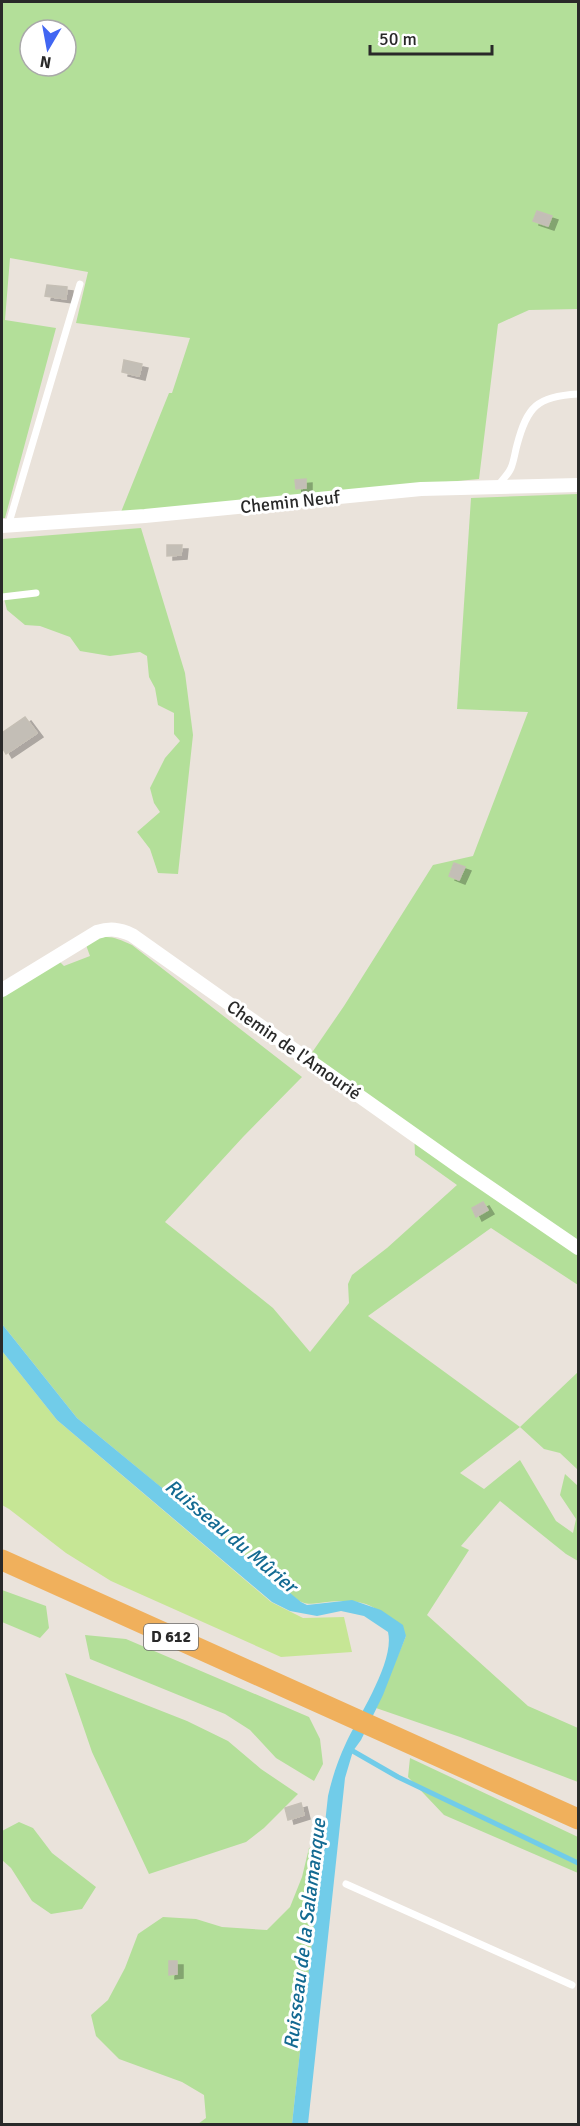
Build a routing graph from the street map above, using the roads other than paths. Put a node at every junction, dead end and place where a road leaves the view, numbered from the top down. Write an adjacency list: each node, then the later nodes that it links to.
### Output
1 (80, 285): 5 (lane)
2 (579, 394): 4 (lane)
3 (579, 485): 4 (street, Chemin Neuf)
4 (497, 487): 5 (street, Chemin Neuf)
5 (5, 526)
6 (36, 593): 7 (lane)
7 (2, 597)
8 (2, 990): 9 (street, Chemin de l'Amourié)
9 (579, 1248)
10 (2, 1560): 11 (highway, D 612)
11 (579, 1819)
12 (346, 1884): 13 (lane)
13 (572, 1985)

